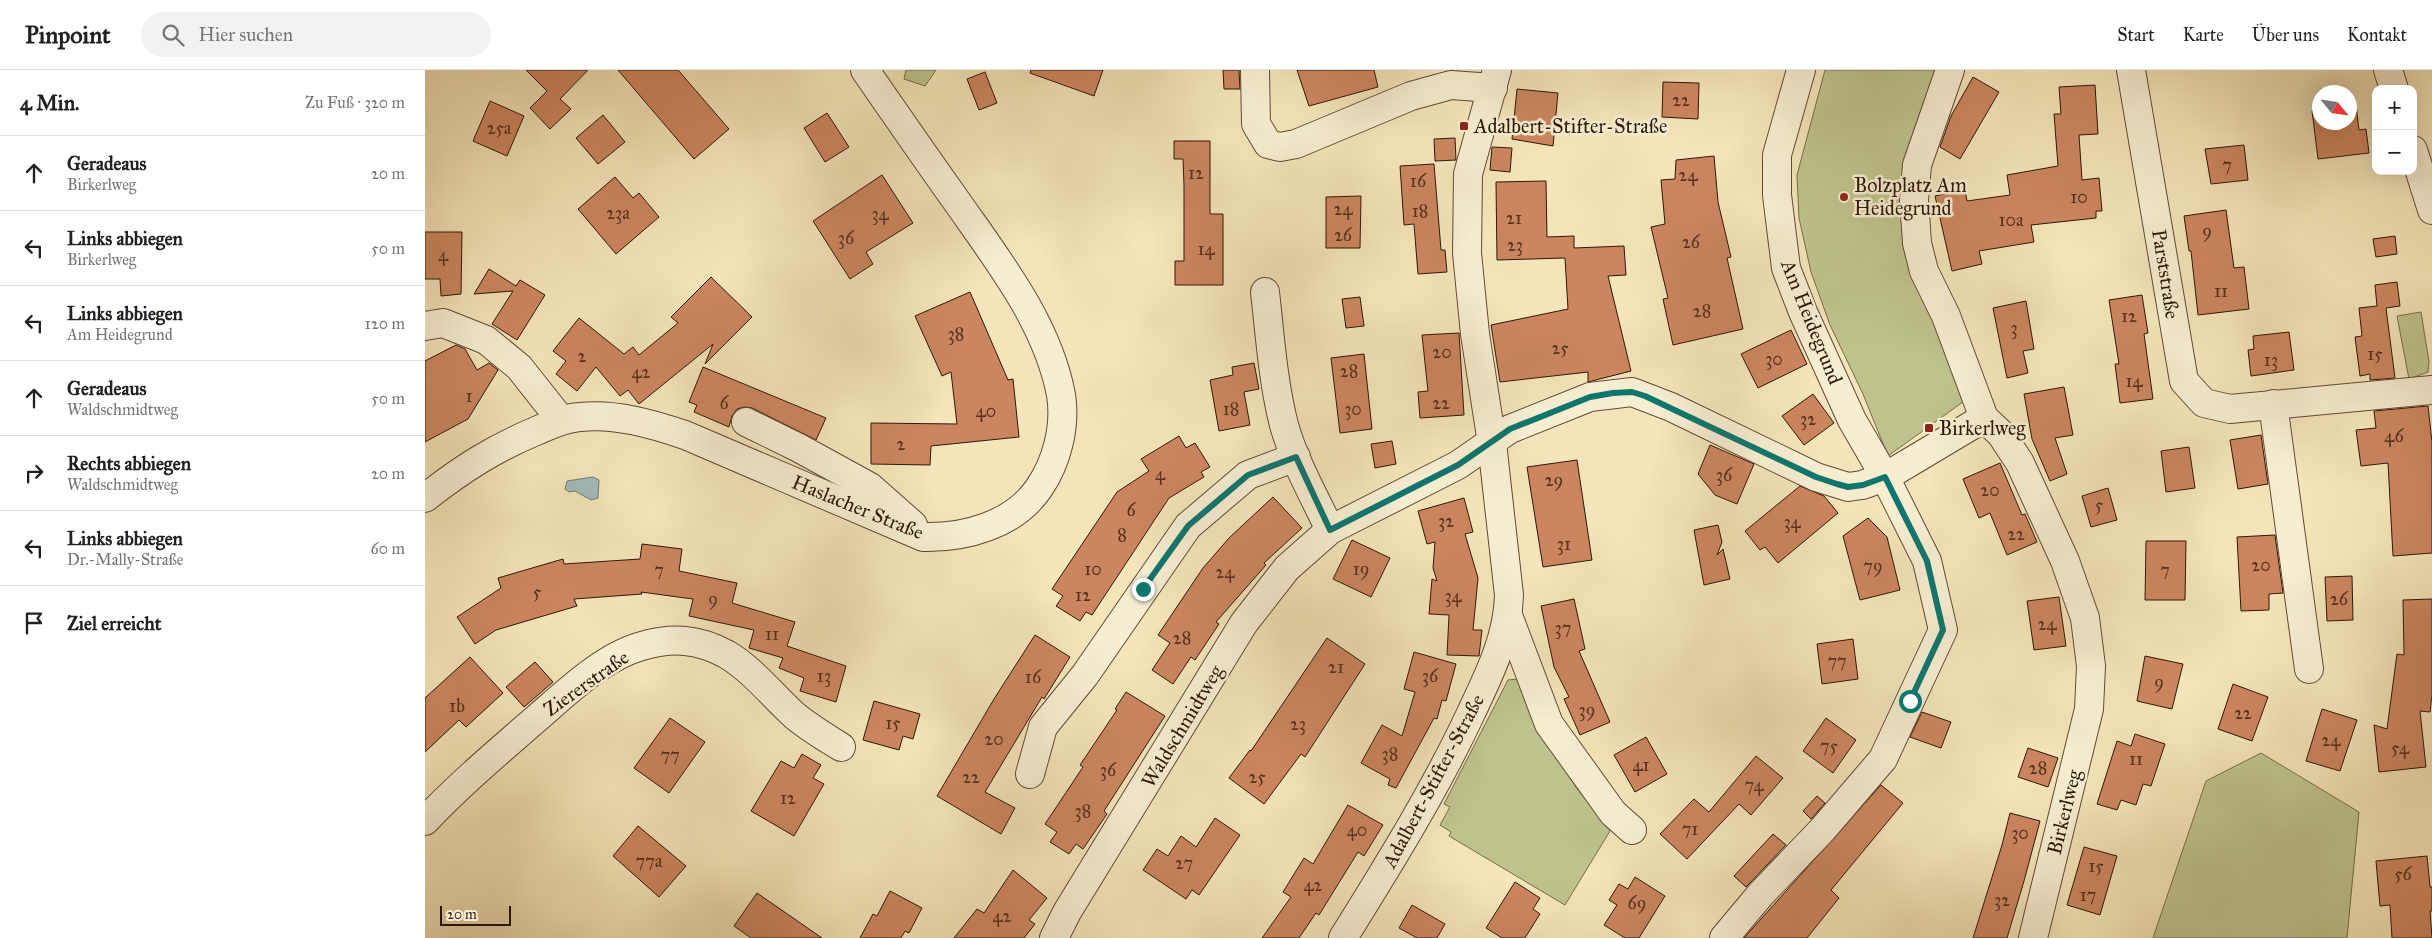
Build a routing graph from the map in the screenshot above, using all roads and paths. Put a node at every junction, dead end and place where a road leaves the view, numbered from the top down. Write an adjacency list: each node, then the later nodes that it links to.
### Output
1 (865, 70): 23 (street, Haslacher Straße)
2 (1255, 70): 7 (street, Adalbert-Stifter-Straße)
3 (1801, 70): 20 (street, Am Heidegrund)
4 (1950, 70): 15 (street, Birkerlweg)
5 (2131, 70): 14 (street, Parststraße)
6 (2388, 70): 8 (street)
7 (1495, 79): 18 (street, Adalbert-Stifter-Straße)
8 (2393, 85)
9 (2417, 163): 10 (street)
10 (2432, 210)
11 (1265, 292): 19 (street)
12 (425, 326): 16 (street)
13 (2432, 390): 14 (street, Parststraße)
14 (2273, 404): 25 (street)
15 (1984, 418): 20 (street); 33 (street, Birkerlweg)
16 (561, 420): 21 (street, Haslacher Straße); 23 (street, Haslacher Straße)
17 (746, 422): 23 (street)
18 (1492, 443): 20 (street); 22 (street, Waldschmidtweg); 24 (street, Adalbert-Stifter-Straße)
19 (1296, 457): 22 (street); 27 (street)
20 (1885, 477): 32 (street)
21 (425, 498)
22 (1330, 530): 30 (street, Waldschmidtweg)
23 (927, 538)
24 (1509, 618): 29 (street, Adalbert-Stifter-Straße); 31 (street, Adalbert-Stifter-Straße)
25 (2309, 669)
26 (841, 747): 28 (street, Ziererstraße)
27 (1030, 774)
28 (425, 821)
29 (1632, 830)
30 (1054, 938)
31 (1343, 938)
32 (1724, 938)
33 (2033, 938)

